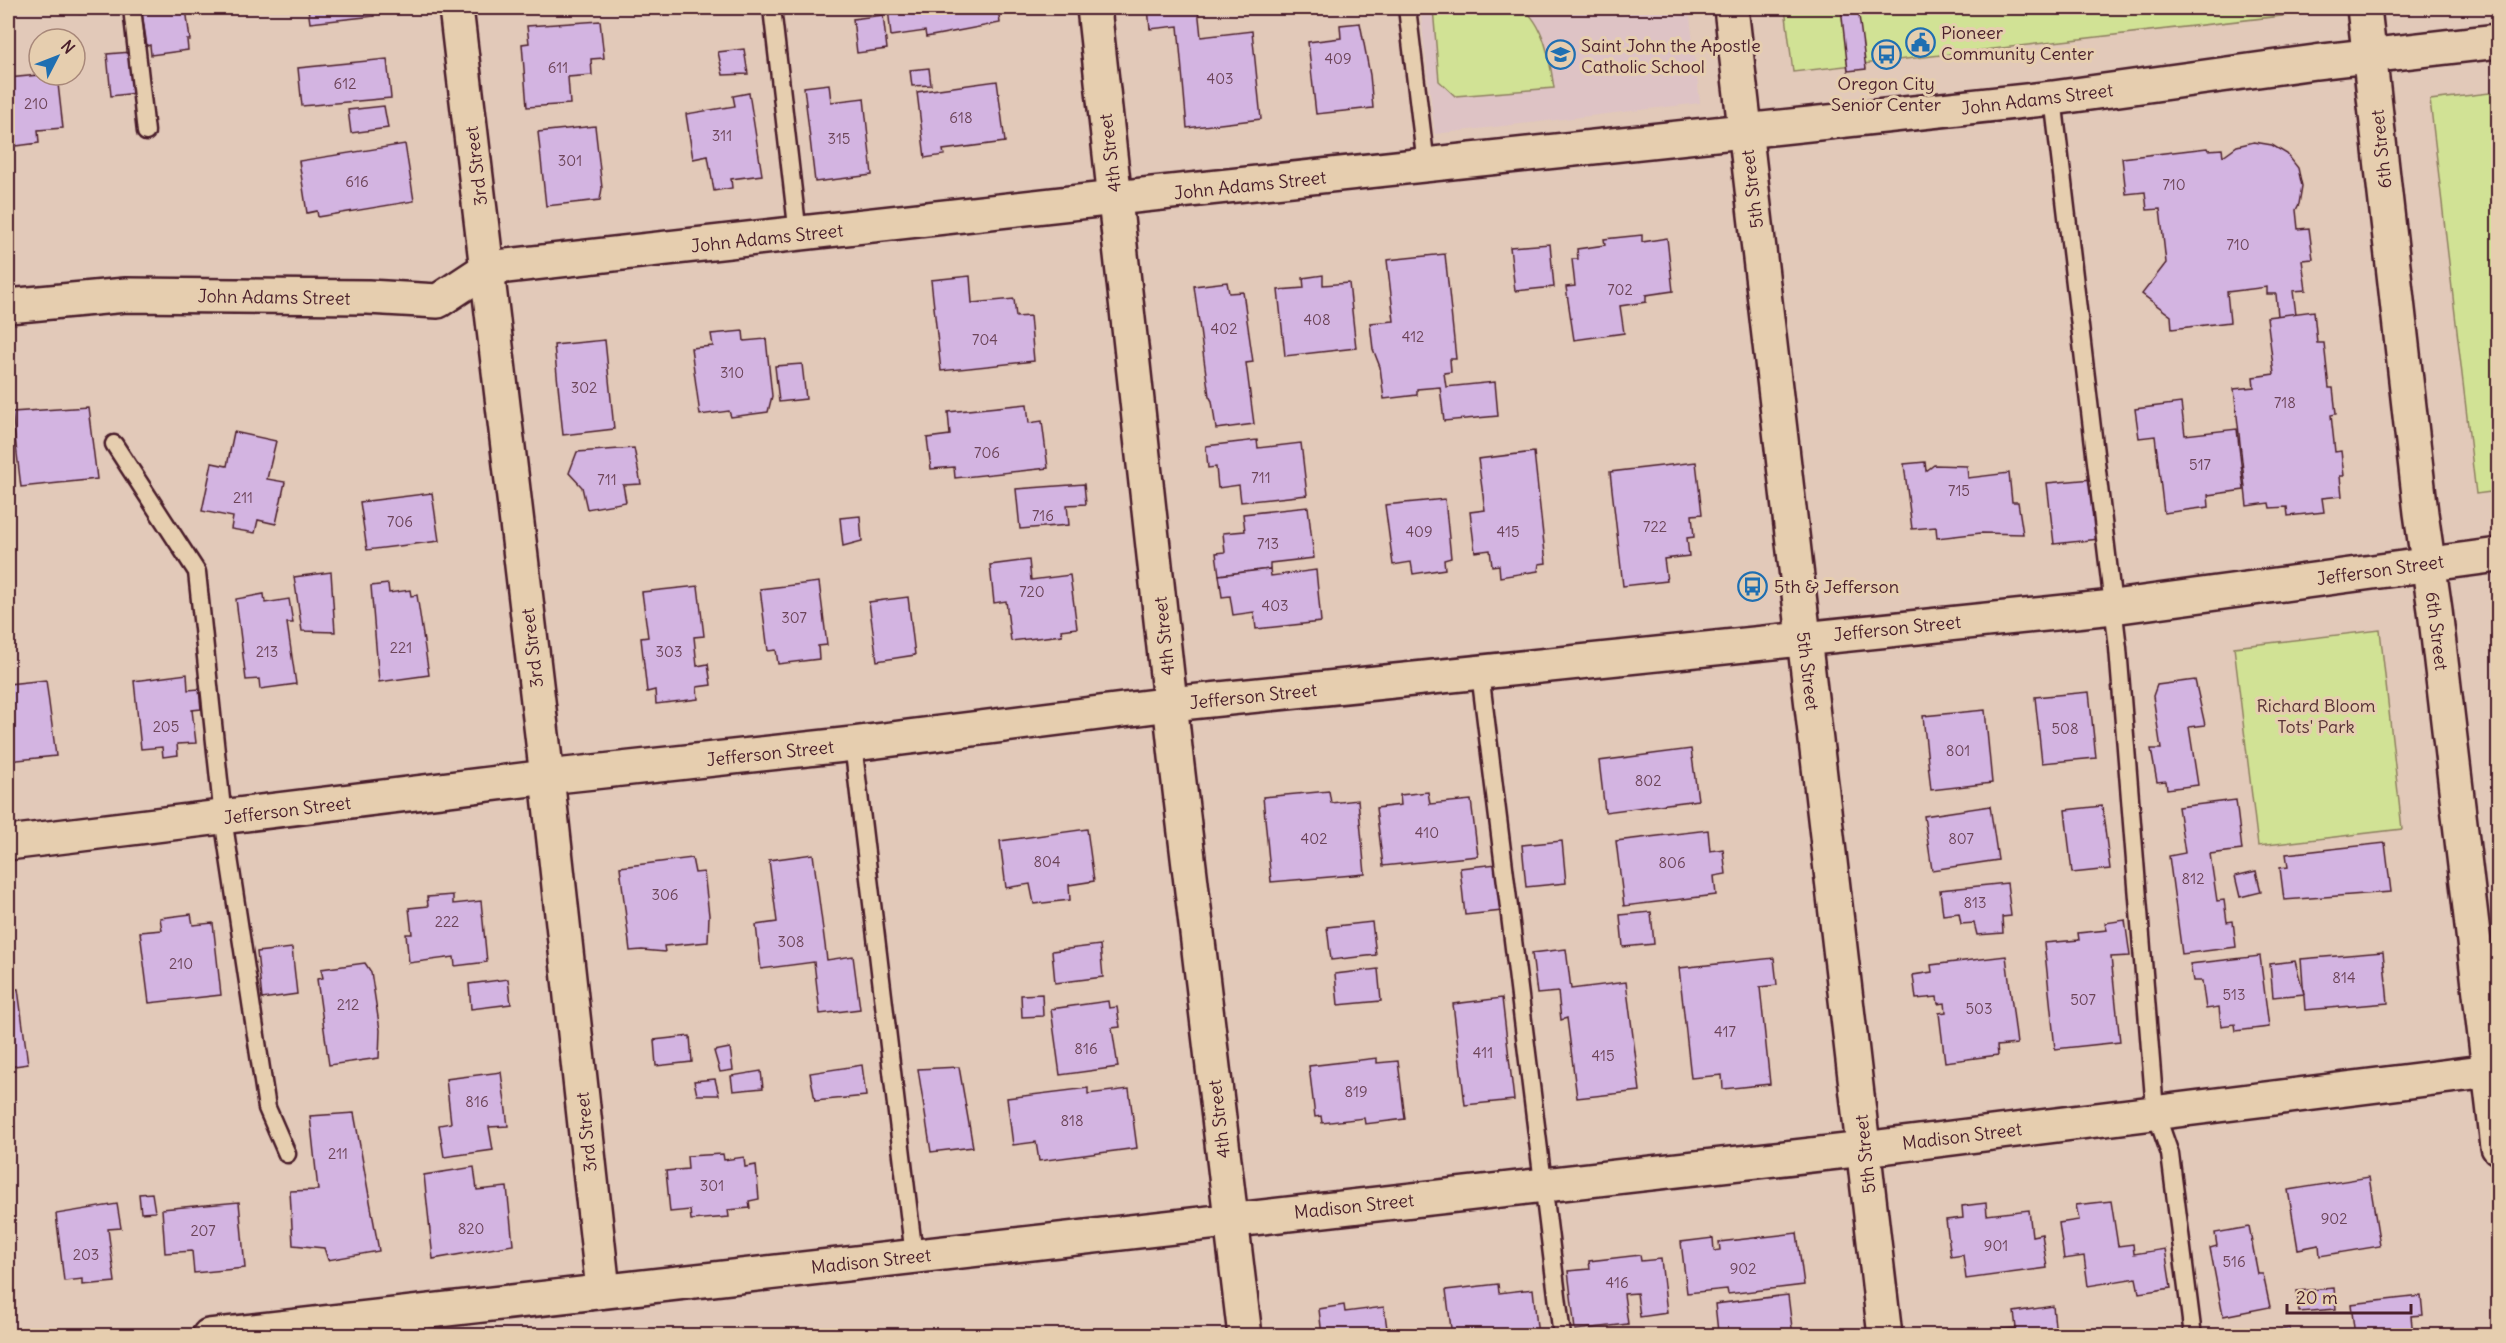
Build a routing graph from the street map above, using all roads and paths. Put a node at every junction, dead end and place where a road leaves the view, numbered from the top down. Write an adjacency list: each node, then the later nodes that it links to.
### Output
1 (132, 8): 11 (lane)
2 (456, 8): 16 (street, 3rd Street)
3 (772, 8): 15 (lane)
4 (1094, 8): 14 (street, 4th Street)
5 (1407, 8): 13 (lane)
6 (1731, 8): 12 (street, 5th Street)
7 (2364, 8): 9 (street, 6th Street)
8 (2499, 41): 9 (street, John Adams Street)
9 (2370, 56): 10 (street, John Adams Street); 20 (street, 6th Street)
10 (2053, 98): 12 (street, John Adams Street); 21 (lane)
11 (146, 132)
12 (1746, 132): 13 (street, John Adams Street); 22 (street, 5th Street)
13 (1426, 165): 14 (street, John Adams Street)
14 (1115, 198): 15 (street, John Adams Street); 24 (street, 4th Street)
15 (798, 235): 16 (street, John Adams Street)
16 (488, 268): 17 (street, John Adams Street); 26 (street, 3rd Street)
17 (8, 306)
18 (114, 444): 27 (lane)
19 (2499, 555): 20 (street, Jefferson Street)
20 (2428, 564): 21 (street, Jefferson Street); 29 (street, 6th Street)
21 (2113, 607): 22 (street, Jefferson Street); 30 (lane)
22 (1804, 637): 23 (street, Jefferson Street); 32 (street, 5th Street)
23 (1480, 673): 24 (street, Jefferson Street); 34 (lane)
24 (1171, 704): 25 (street, Jefferson Street); 35 (street, 4th Street)
25 (853, 744): 26 (street, Jefferson Street); 36 (lane)
26 (547, 777): 27 (street, Jefferson Street); 37 (street, 3rd Street)
27 (223, 818): 28 (street, Jefferson Street); 33 (lane)
28 (8, 843)
29 (2494, 1070): 30 (street, Madison Street); 31 (street, 6th Street)
30 (2155, 1111): 32 (street, Madison Street); 42 (lane)
31 (2499, 1148)
32 (1864, 1149): 34 (street, Madison Street); 41 (street, 5th Street)
33 (287, 1154)
34 (1544, 1185): 35 (street, Madison Street); 40 (lane)
35 (1232, 1220): 36 (street, Madison Street); 39 (street, 4th Street)
36 (914, 1256): 37 (street, Madison Street)
37 (603, 1290): 38 (street, Madison Street)
38 (209, 1335)
39 (1245, 1335)
40 (1562, 1335)
41 (1885, 1335)
42 (2193, 1335)

